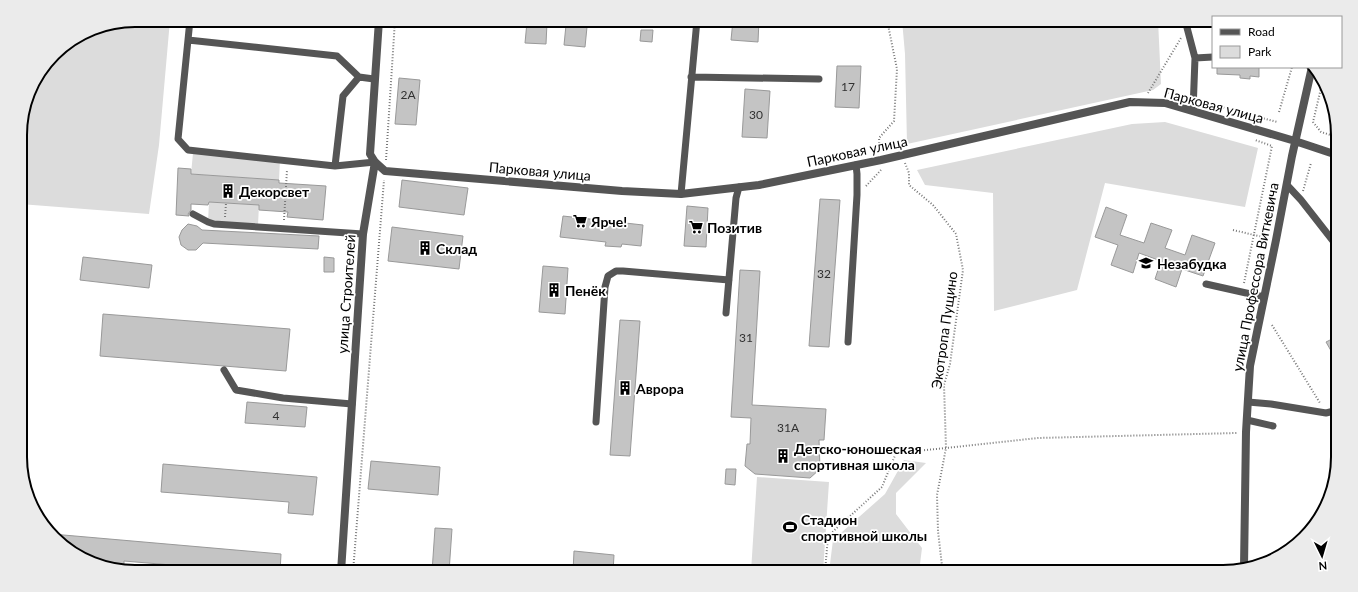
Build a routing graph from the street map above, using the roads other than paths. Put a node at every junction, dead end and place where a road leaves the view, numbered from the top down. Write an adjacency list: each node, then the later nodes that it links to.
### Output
1 (189, 27): 5 (lane)
2 (378, 27): 11 (street, улица Строителей)
3 (696, 27): 10 (lane)
4 (1187, 27): 6 (lane)
5 (188, 40): 9 (lane); 18 (lane)
6 (1195, 58): 7 (lane); 13 (lane)
7 (1212, 58)
8 (1311, 72): 14 (street, улица Профессора Виткевича)
9 (359, 77): 11 (lane); 18 (lane)
10 (691, 77): 12 (lane); 21 (lane)
11 (374, 79): 16 (street, улица Строителей)
12 (818, 79)
13 (1193, 111): 14 (street, Парковая улица); 17 (street, Парковая улица)
14 (1295, 141): 15 (street, Парковая улица); 19 (street, улица Профессора Виткевича)
15 (1331, 153)
16 (375, 162): 18 (lane); 21 (street, Парковая улица); 23 (street, улица Строителей)
17 (856, 165): 20 (street, Парковая улица); 29 (lane)
18 (335, 166)
19 (1286, 185): 24 (lane); 27 (street, улица Профессора Виткевича)
20 (739, 187): 21 (street, Парковая улица); 25 (lane)
21 (681, 194)
22 (193, 214): 23 (lane)
23 (362, 234): 32 (street, улица Строителей)
24 (1331, 238)
25 (729, 280): 28 (lane); 35 (lane)
26 (1206, 284): 27 (lane)
27 (1264, 297): 31 (street, улица Профессора Виткевича)
28 (726, 313)
29 (848, 342)
30 (224, 370): 32 (lane)
31 (1248, 402): 33 (lane); 34 (street, улица Профессора Виткевича)
32 (352, 404): 38 (street, улица Строителей)
33 (1331, 412)
34 (1246, 420): 36 (lane); 37 (street, улица Профессора Виткевича)
35 (596, 422)
36 (1273, 426)
37 (1244, 563)
38 (341, 565)

